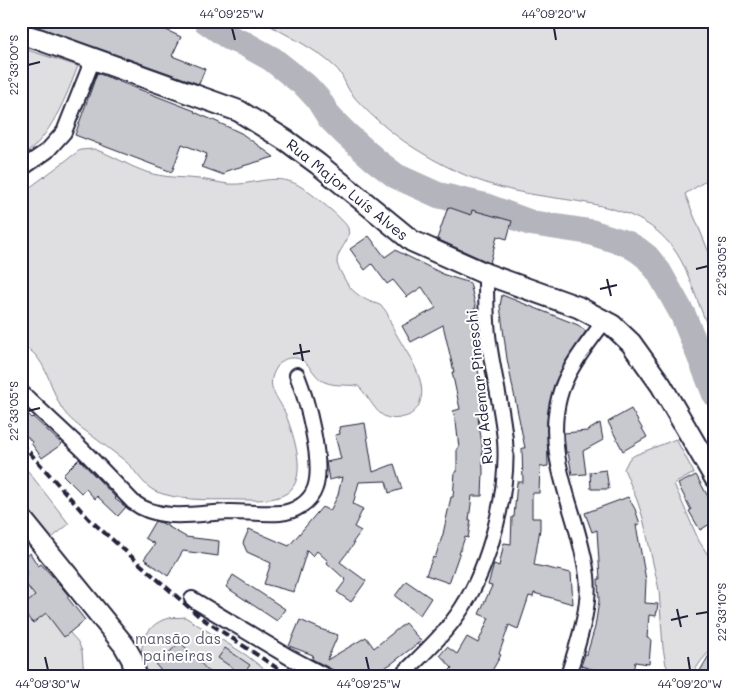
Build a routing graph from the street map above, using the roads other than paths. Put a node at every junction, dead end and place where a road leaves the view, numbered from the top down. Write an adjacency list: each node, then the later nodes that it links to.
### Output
1 (21, 34): 2 (street, Rua Major Luís Alves)
2 (93, 59): 3 (street); 4 (street, Rua Major Luís Alves)
3 (21, 169)
4 (486, 274): 5 (street, Rua Major Luís Alves); 13 (street, Rua Ademar Pineschi)
5 (605, 320): 8 (street, Rua Major Luís Alves); 14 (street)
6 (297, 375): 7 (street)
7 (21, 392)
8 (715, 478)
9 (21, 518): 11 (street)
10 (192, 599): 12 (street)
11 (136, 676)
12 (325, 676)
13 (401, 676)
14 (568, 676)

